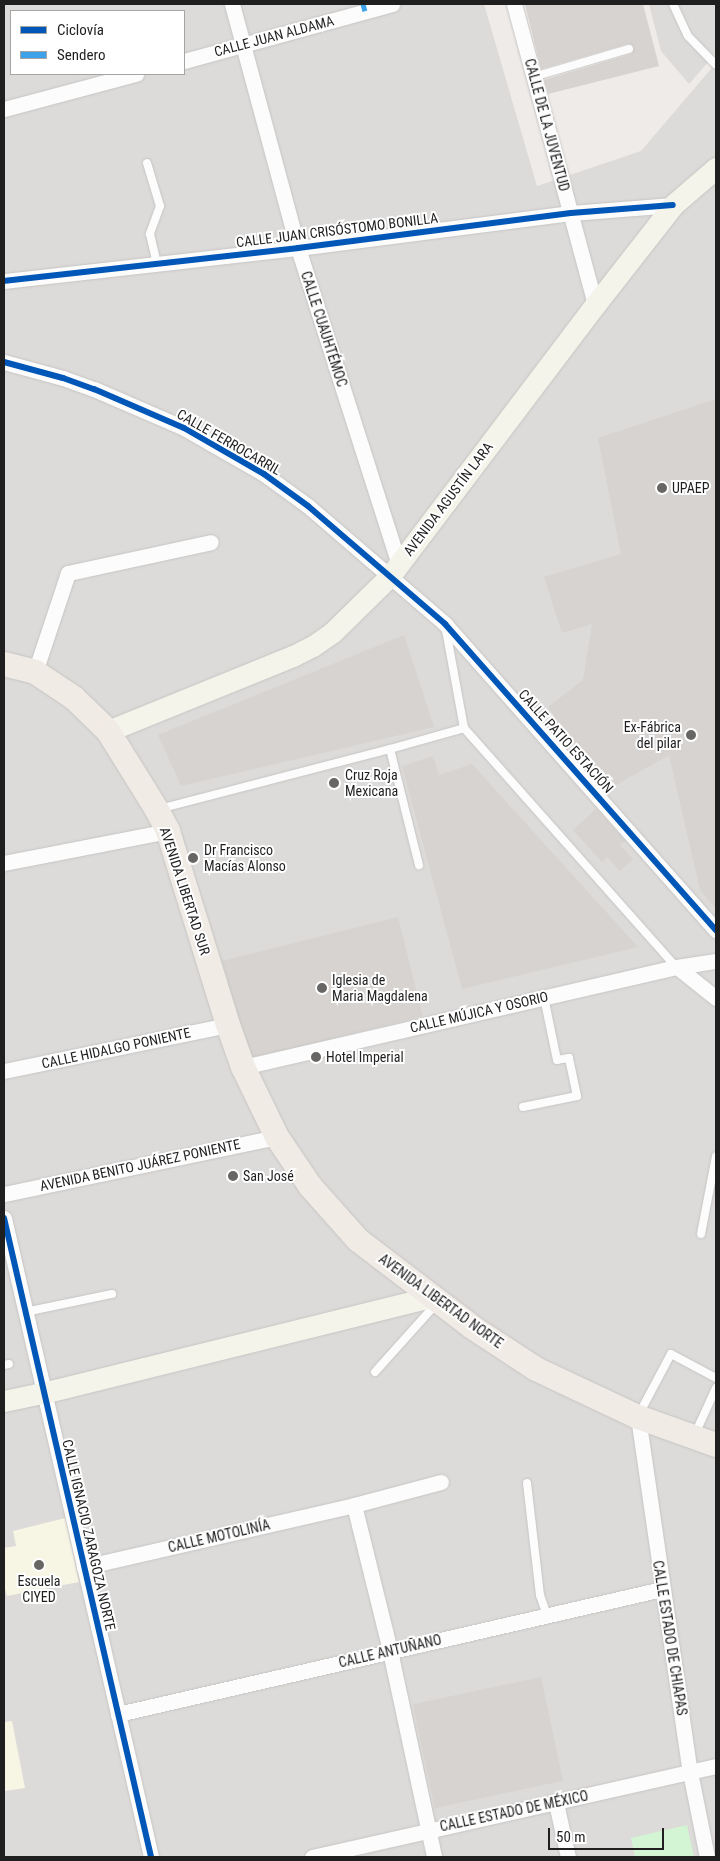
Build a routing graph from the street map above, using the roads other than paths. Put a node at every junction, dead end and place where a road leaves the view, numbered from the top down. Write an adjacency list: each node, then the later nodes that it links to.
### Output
1 (232, 4): 6 (street, CALLE CUAUHTÉMOC)
2 (392, 4): 5 (street, CALLE JUAN ALDAMA)
3 (514, 4): 11 (street, CALLE DE LA JUVENTUD)
4 (673, 4): 9 (lane)
5 (364, 7): 6 (street, CALLE JUAN ALDAMA)
6 (243, 45): 8 (street, CALLE JUAN ALDAMA); 17 (street, CALLE CUAUHTÉMOC)
7 (629, 50): 11 (lane)
8 (185, 61)
9 (716, 65)
10 (132, 75): 12 (street)
11 (534, 77): 16 (street, CALLE DE LA JUVENTUD)
12 (4, 109)
13 (147, 163): 18 (lane)
14 (715, 167): 15 (main road, AVENIDA AGUSTÍN LARA)
15 (673, 205): 16 (street, CALLE JUAN CRISÓSTOMO BONILLA); 20 (main road, AVENIDA AGUSTÍN LARA)
16 (571, 213): 17 (street, CALLE JUAN CRISÓSTOMO BONILLA); 20 (street, CALLE DE LA JUVENTUD)
17 (298, 248): 18 (street, CALLE JUAN CRISÓSTOMO BONILLA); 23 (street, CALLE CUAUHTÉMOC)
18 (157, 264): 19 (street, CALLE JUAN CRISÓSTOMO BONILLA)
19 (4, 281)
20 (595, 304): 23 (main road, AVENIDA AGUSTÍN LARA)
21 (4, 362): 23 (street, CALLE FERROCARRIL)
22 (211, 542): 26 (street)
23 (394, 571): 24 (street, CALLE PATIO ESTACIÓN); 28 (main road, AVENIDA AGUSTÍN LARA)
24 (445, 624): 27 (lane); 34 (street, CALLE PATIO ESTACIÓN)
25 (4, 664): 26 (main road, AVENIDA LIBERTAD SUR)
26 (35, 672): 28 (main road, AVENIDA LIBERTAD SUR)
27 (464, 728): 29 (lane); 36 (lane)
28 (108, 731): 30 (main road, AVENIDA LIBERTAD SUR)
29 (390, 749): 30 (lane); 33 (lane)
30 (157, 810): 31 (main road, AVENIDA LIBERTAD SUR)
31 (168, 831): 32 (street); 39 (main road, AVENIDA LIBERTAD SUR)
32 (4, 863)
33 (419, 865)
34 (716, 930)
35 (716, 961): 36 (street, CALLE MÚJICA Y OSORIO)
36 (677, 967): 37 (street, CALLE MÚJICA Y OSORIO); 38 (street)
37 (544, 997): 40 (street, CALLE MÚJICA Y OSORIO); 42 (lane)
38 (716, 998)
39 (228, 1026): 40 (main road, AVENIDA LIBERTAD SUR); 41 (street, CALLE HIDALGO PONIENTE)
40 (243, 1067): 43 (main road, AVENIDA LIBERTAD NORTE)
41 (4, 1071)
42 (523, 1107)
43 (277, 1137): 45 (street, AVENIDA BENITO JUÁREZ PONIENTE); 49 (main road, AVENIDA LIBERTAD NORTE)
44 (716, 1156): 47 (lane)
45 (4, 1194)
46 (4, 1218): 50 (street, CALLE IGNACIO ZARAGOZA NORTE)
47 (701, 1234)
48 (112, 1294): 50 (lane)
49 (434, 1300): 51 (lane); 54 (main road); 56 (main road, AVENIDA LIBERTAD NORTE)
50 (25, 1312): 54 (street, CALLE IGNACIO ZARAGOZA NORTE)
51 (375, 1372)
52 (716, 1378): 56 (lane)
53 (716, 1388): 57 (lane)
54 (43, 1393): 55 (main road); 62 (street, CALLE IGNACIO ZARAGOZA NORTE)
55 (4, 1401)
56 (638, 1417): 57 (main road, AVENIDA LIBERTAD NORTE); 63 (street, CALLE ESTADO DE CHIAPAS)
57 (693, 1438): 58 (main road, AVENIDA LIBERTAD NORTE)
58 (716, 1445)
59 (441, 1482): 61 (street, CALLE MOTOLINÍA)
60 (527, 1483): 64 (lane)
61 (354, 1505): 62 (street, CALLE MOTOLINÍA); 65 (street)
62 (84, 1567): 66 (street, CALLE IGNACIO ZARAGOZA NORTE)
63 (662, 1589): 64 (street, CALLE ANTUÑANO); 68 (street, CALLE ESTADO DE CHIAPAS)
64 (547, 1615): 65 (street, CALLE ANTUÑANO)
65 (390, 1651): 66 (street, CALLE ANTUÑANO); 70 (street)
66 (118, 1714): 71 (street, CALLE IGNACIO ZARAGOZA NORTE)
67 (716, 1766): 68 (street, CALLE ESTADO DE MÉXICO)
68 (690, 1772): 69 (street, CALLE ESTADO DE MÉXICO); 75 (street, CALLE ESTADO DE CHIAPAS)
69 (556, 1803): 70 (street, CALLE ESTADO DE MÉXICO); 74 (street)
70 (429, 1830): 72 (street, CALLE ESTADO DE MÉXICO); 73 (street)
71 (151, 1857)
72 (312, 1857)
73 (434, 1857)
74 (568, 1857)
75 (707, 1857)

